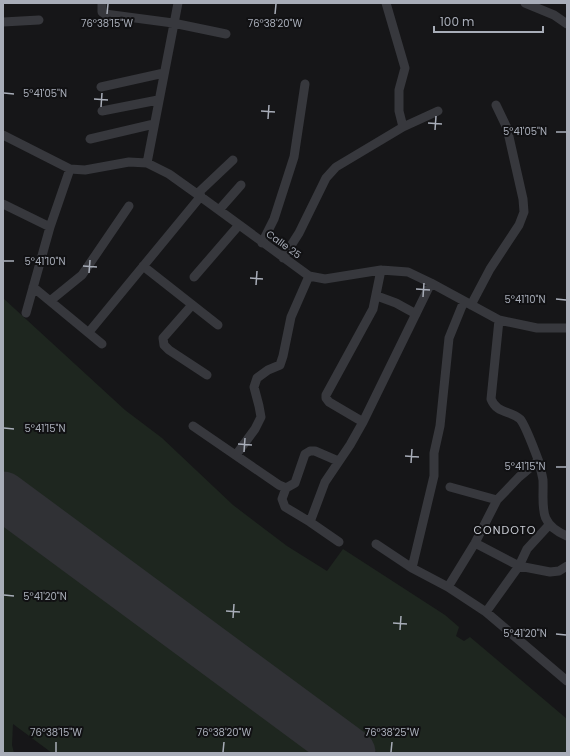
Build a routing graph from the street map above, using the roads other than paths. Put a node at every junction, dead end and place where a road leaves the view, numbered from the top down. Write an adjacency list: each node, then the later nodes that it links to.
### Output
1 (102, 3): 7 (street)
2 (178, 3): 7 (street)
3 (386, 3): 18 (street)
4 (525, 3): 8 (street)
5 (39, 20): 6 (street)
6 (3, 22)
7 (173, 23): 9 (street); 10 (street)
8 (567, 24)
9 (226, 34)
10 (164, 73): 12 (street); 13 (street)
11 (305, 84): 31 (street)
12 (101, 87)
13 (158, 100): 15 (street); 17 (street)
14 (496, 105): 41 (street)
15 (102, 111)
16 (438, 111): 18 (street)
17 (154, 124): 20 (street); 22 (street)
18 (404, 127): 32 (street)
19 (3, 135): 23 (street, Calle 25)
20 (90, 139)
21 (233, 160): 25 (street)
22 (147, 163): 23 (street, Calle 25); 25 (street, Calle 25)
23 (70, 168): 30 (street)
24 (241, 185): 28 (street)
25 (199, 195): 28 (street, Calle 25); 33 (street)
26 (3, 204): 30 (street)
27 (129, 206): 40 (street)
28 (219, 210): 29 (street, Calle 25)
29 (239, 225): 31 (street, Calle 25); 36 (street)
30 (50, 227): 38 (street)
31 (262, 242): 32 (street, Calle 25)
32 (283, 258): 35 (street, Calle 25)
33 (143, 266): 42 (street); 48 (street)
34 (381, 270): 35 (street, Calle 25); 37 (street, Calle 25); 39 (street)
35 (309, 276): 53 (street)
36 (194, 277)
37 (431, 282): 41 (street, Calle 25); 44 (street)
38 (33, 287): 40 (street); 43 (street)
39 (377, 296): 44 (street); 51 (street)
40 (50, 301): 48 (street)
41 (468, 303): 45 (street, Calle 25); 67 (street)
42 (192, 305): 46 (street); 50 (street)
43 (26, 314)
44 (416, 314): 51 (street)
45 (500, 320): 47 (street, Calle 25); 55 (street)
46 (218, 326)
47 (567, 328)
48 (89, 332): 49 (street)
49 (102, 344)
50 (207, 375)
51 (363, 422): 54 (street)
52 (193, 426): 53 (street)
53 (236, 455): 57 (street)
54 (338, 461): 57 (street); 59 (street)
55 (538, 462): 58 (street); 60 (street)
56 (450, 487): 58 (street)
57 (286, 488): 59 (street)
58 (497, 500): 63 (street)
59 (310, 522): 62 (street)
60 (549, 524): 61 (street); 65 (street)
61 (567, 536)
62 (338, 542)
63 (475, 543): 65 (street); 68 (street)
64 (376, 544): 67 (street)
65 (520, 566): 66 (street); 69 (street)
66 (567, 566)
67 (412, 568): 68 (street)
68 (448, 587): 69 (street)
69 (486, 612): 70 (street)
70 (566, 677)

